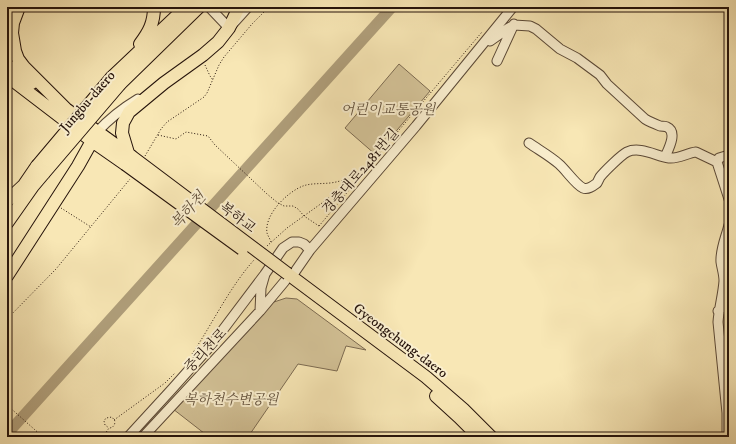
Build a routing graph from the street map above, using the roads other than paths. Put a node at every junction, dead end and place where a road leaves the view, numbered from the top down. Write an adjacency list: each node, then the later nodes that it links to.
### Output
1 (19, 7): 19 (main road)
2 (154, 7): 16 (main road)
3 (186, 7): 16 (main road, Jungbu-daero)
4 (199, 7): 16 (main road, Jungbu-daero)
5 (209, 7): 11 (street)
6 (239, 7): 11 (main road)
7 (248, 7): 11 (street)
8 (513, 7): 12 (street, 경충대로2481번길)
9 (517, 7): 10 (street)
10 (514, 25): 12 (street, 경충대로2481번길); 13 (street); 24 (street)
11 (230, 28): 17 (main road)
12 (481, 48): 35 (street, 경충대로2481번길)
13 (497, 61)
14 (7, 65): 19 (main road)
15 (7, 76): 19 (main road)
16 (116, 80): 28 (main road, bridge)
17 (164, 83): 20 (street); 25 (main road)
18 (7, 86): 19 (main road)
19 (64, 113): 20 (main road)
20 (95, 136): 22 (main road); 25 (main road); 27 (main road)
21 (529, 143): 24 (street)
22 (112, 155): 25 (main road); 27 (main road)
23 (729, 155): 26 (street)
24 (665, 157): 26 (street)
25 (128, 158): 38 (main road, 복하교, bridge)
26 (717, 162): 30 (street)
27 (78, 166): 37 (main road)
28 (41, 170): 29 (main road); 33 (main road)
29 (23, 186): 31 (main road); 32 (main road)
30 (729, 199)
31 (7, 201)
32 (7, 210)
33 (7, 223)
34 (729, 225): 41 (street)
35 (310, 250): 36 (street); 38 (street, 경충대로2481번길)
36 (265, 274): 40 (street); 42 (street)
37 (7, 276)
38 (287, 277): 40 (street, 중리천로); 44 (main road, Gyeongchung-daero); 45 (main road, Gyeongchung-daero)
39 (729, 303): 41 (street)
40 (260, 311): 43 (street, 중리천로)
41 (718, 311): 46 (street)
42 (128, 437)
43 (143, 437)
44 (479, 437)
45 (491, 437)
46 (727, 437)

